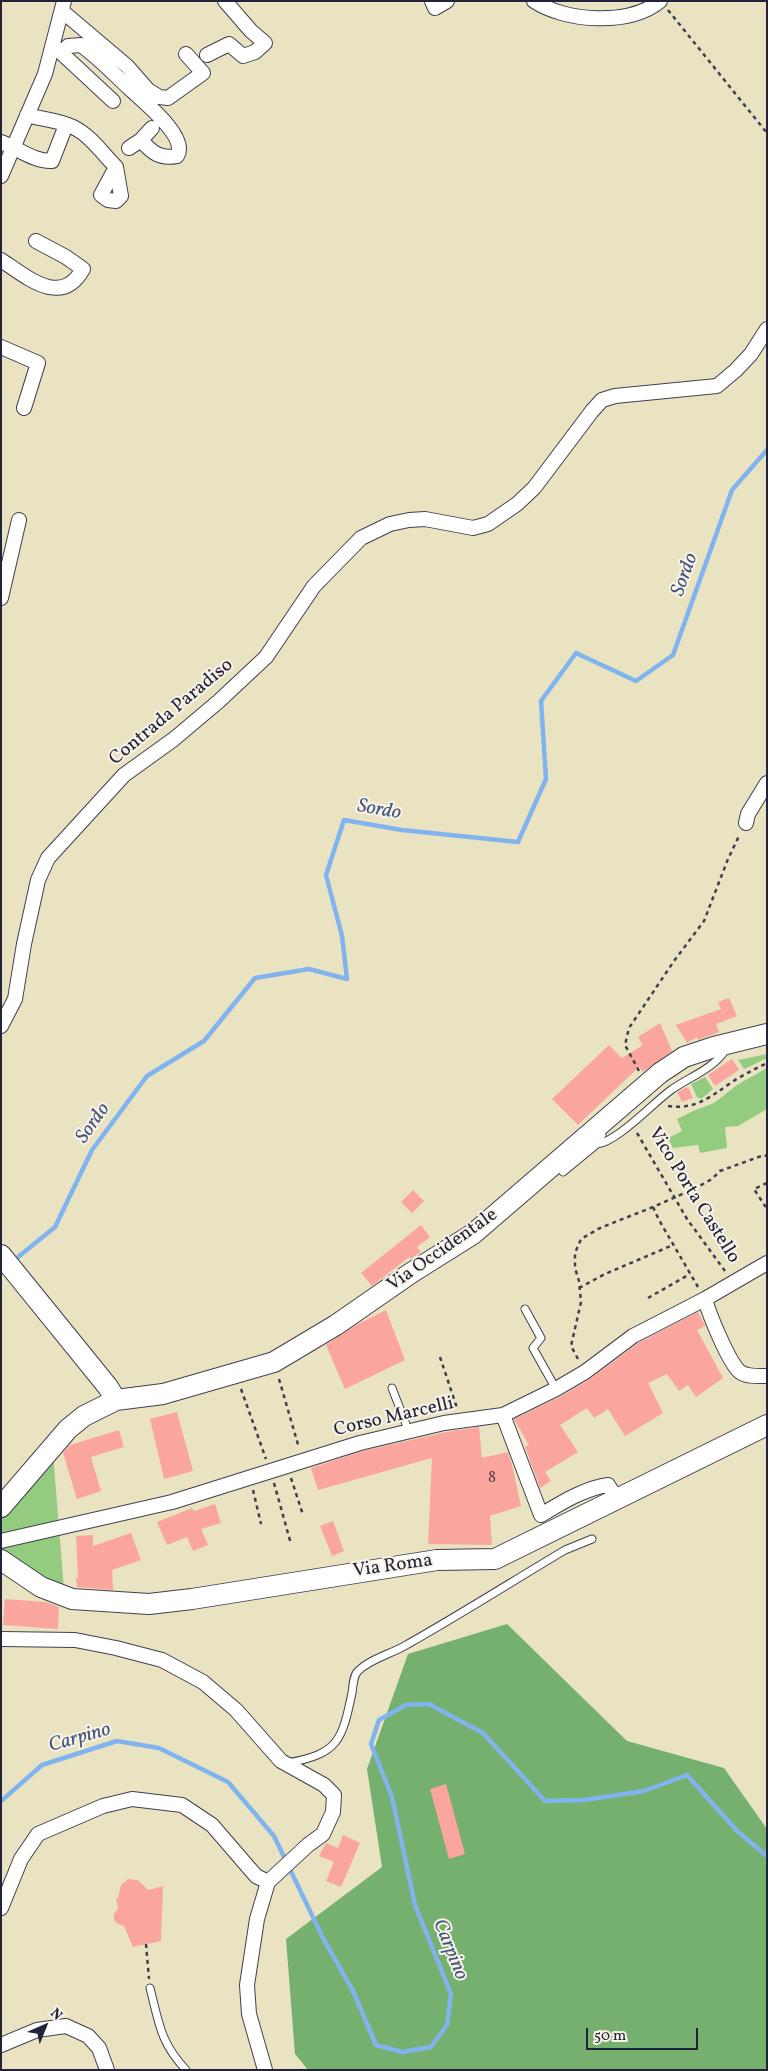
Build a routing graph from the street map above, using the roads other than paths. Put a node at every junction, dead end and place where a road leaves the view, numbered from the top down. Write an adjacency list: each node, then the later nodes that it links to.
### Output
1 (225, 1): 9 (street)
2 (432, 1): 3 (street)
3 (447, 1)
4 (534, 1): 5 (street)
5 (663, 5)
6 (63, 6): 7 (street); 8 (street)
7 (57, 49): 10 (street); 11 (street); 13 (street)
8 (186, 54)
9 (207, 55)
10 (113, 102)
11 (27, 115): 12 (street); 14 (street)
12 (66, 125): 14 (street); 15 (street)
13 (152, 128)
14 (7, 144): 16 (street)
15 (116, 167)
16 (1, 176)
17 (36, 241): 18 (street)
18 (1, 260)
19 (767, 329): 26 (street, Contrada Paradiso)
20 (1, 347): 21 (street)
21 (24, 408)
22 (19, 520): 23 (street)
23 (1, 598)
24 (767, 783): 25 (street)
25 (746, 823)
26 (1, 1026)
27 (767, 1034): 28 (main road, Via Occidentale)
28 (731, 1042): 29 (main road, Via Occidentale); 30 (lane)
29 (611, 1115): 30 (lane); 39 (main road, Via Occidentale)
30 (597, 1144): 31 (lane)
31 (563, 1172)
32 (1, 1255): 39 (main road)
33 (767, 1263): 34 (street, Corso Marcelli)
34 (705, 1299): 36 (street); 38 (street, Corso Marcelli)
35 (525, 1309): 38 (lane)
36 (767, 1376)
37 (392, 1388): 42 (lane)
38 (556, 1389): 40 (street, Corso Marcelli)
39 (112, 1394): 44 (main road, Via Occidentale)
40 (503, 1415): 42 (street, Corso Marcelli); 43 (street)
41 (767, 1425): 43 (main road, Via Roma)
42 (410, 1432): 46 (street, Corso Marcelli)
43 (616, 1499): 47 (main road, Via Roma)
44 (1, 1507)
45 (592, 1539): 49 (lane)
46 (1, 1541)
47 (1, 1560)
48 (1, 1639): 49 (street)
49 (286, 1763): 50 (street)
50 (271, 1879): 51 (street); 56 (street)
51 (1, 1908)
52 (150, 1988): 55 (lane)
53 (1, 2045): 54 (street)
54 (107, 2070)
55 (186, 2070)
56 (266, 2070)

